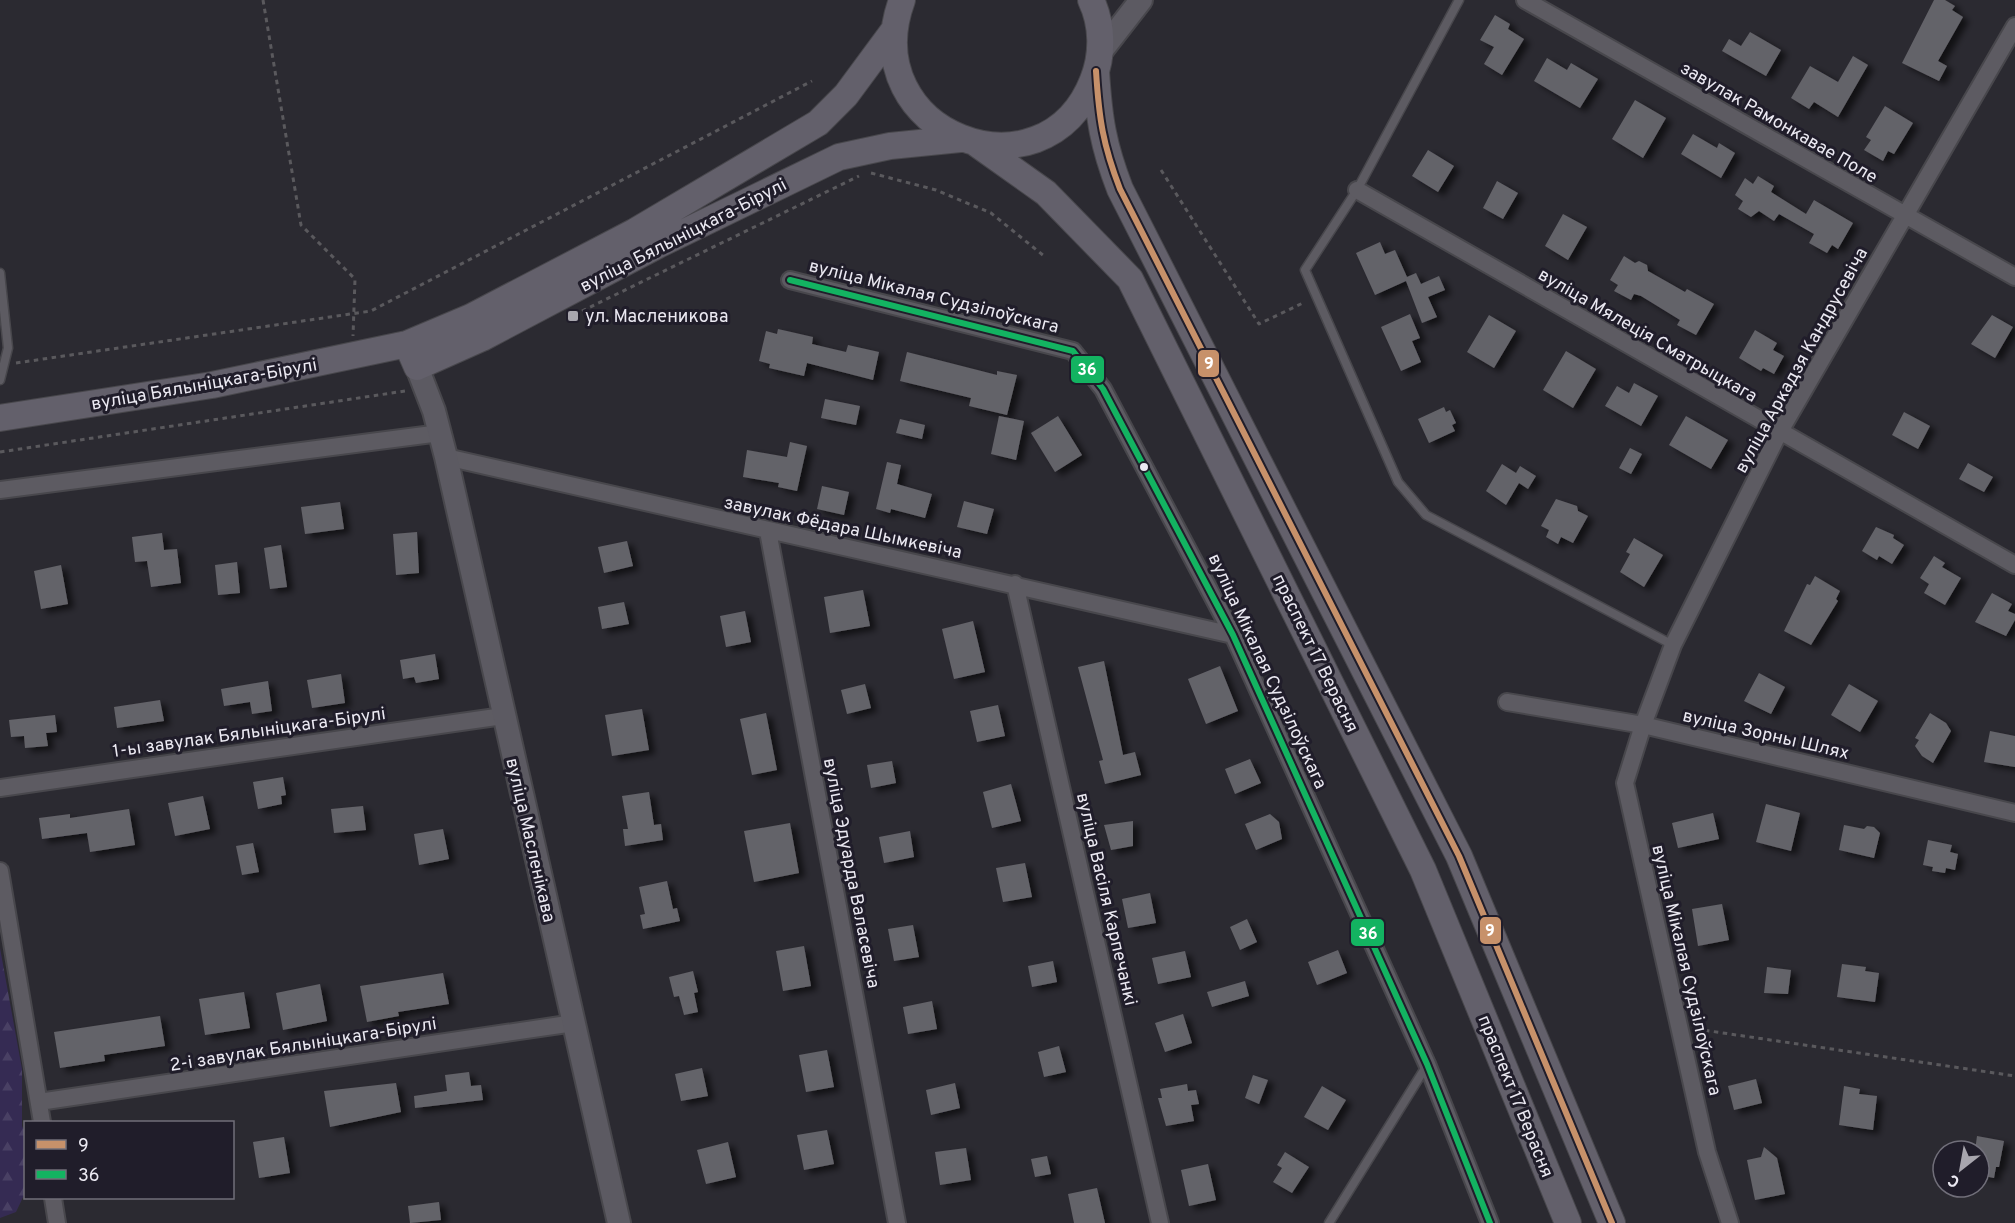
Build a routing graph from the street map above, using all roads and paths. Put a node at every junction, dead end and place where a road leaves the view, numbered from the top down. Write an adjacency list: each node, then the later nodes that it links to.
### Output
1 (263, 0): 18 (path)
2 (1091, 0): 8 (main road, праспект 17 Верасня)
3 (1141, 0): 8 (main road)
4 (1459, 0): 12 (lane)
5 (1525, 0): 13 (street, завулак Рамонкавае Поле)
6 (897, 11): 10 (main road, праспект 17 Верасня); 19 (main road, вуліца Бялыніцкага-Бірулі)
7 (2015, 26): 13 (street, вуліца Аркадзя Кандрусевіча)
8 (1098, 63): 10 (main road, вуліца Бялыніцкага-Бірулі); 53 (main road, праспект 17 Верасня)
9 (812, 81): 18 (path)
10 (968, 141): 19 (main road, вуліца Бялыніцкага-Бірулі); 52 (main road, праспект 17 Верасня)
11 (1161, 170): 17 (path)
12 (1357, 190): 17 (lane); 25 (street, вуліца Мялеція Сматрыцкага)
13 (1905, 215): 15 (street, завулак Рамонкавае Поле); 25 (street, вуліца Аркадзя Кандрусевіча)
14 (0, 273): 21 (lane)
15 (2015, 277)
16 (790, 280): 31 (street, вуліца Мікалая Судзілоўскага)
17 (1316, 297): 32 (lane)
18 (354, 315): 20 (path); 21 (path)
19 (412, 355): 20 (main road, вуліца Бялыніцкага-Бірулі); 24 (main road)
20 (352, 357): 23 (main road, вуліца Бялыніцкага-Бірулі)
21 (4, 365): 22 (lane)
22 (0, 380)
23 (0, 418)
24 (440, 433): 26 (main road); 27 (street)
25 (1779, 433): 29 (street, вуліца Мялеція Сматрыцкага); 32 (street, вуліца Аркадзя Кандрусевіча)
26 (446, 457): 28 (street, завулак Фёдара Шымкевіча); 34 (main road, вуліца Масленікава)
27 (0, 490)
28 (768, 531): 30 (street, завулак Фёдара Шымкевіча); 48 (street, вуліца Эдуарда Валасевіча)
29 (2015, 565)
30 (1015, 584): 31 (street, завулак Фёдара Шымкевіча); 49 (street, вуліца Васіля Карпечанкі)
31 (1233, 634): 41 (street, вуліца Мікалая Судзілоўскага)
32 (1673, 645): 35 (street, вуліца Аркадзя Кандрусевіча)
33 (1507, 702): 35 (street, вуліца Зорны Шлях)
34 (503, 716): 36 (street, 1-ы завулак Бялыніцкага-Бірулі); 39 (main road, вуліца Масленікава)
35 (1643, 725): 37 (street, вуліца Зорны Шлях); 40 (street, вуліца Мікалая Судзілоўскага)
36 (0, 788)
37 (2015, 813)
38 (0, 871): 43 (street)
39 (574, 1023): 43 (street, 2-і завулак Бялыніцкага-Бірулі); 47 (main road, вуліца Масленікава)
40 (1681, 1027): 42 (path); 54 (street, вуліца Мікалая Судзілоўскага)
41 (1427, 1064): 50 (lane); 51 (street, вуліца Мікалая Судзілоўскага)
42 (2015, 1076)
43 (39, 1102): 44 (street)
44 (42, 1121)
45 (53, 1199): 46 (street)
46 (57, 1223)
47 (619, 1223)
48 (897, 1223)
49 (1160, 1223)
50 (1329, 1223)
51 (1490, 1223)
52 (1568, 1223)
53 (1612, 1223)
54 (1730, 1223)

